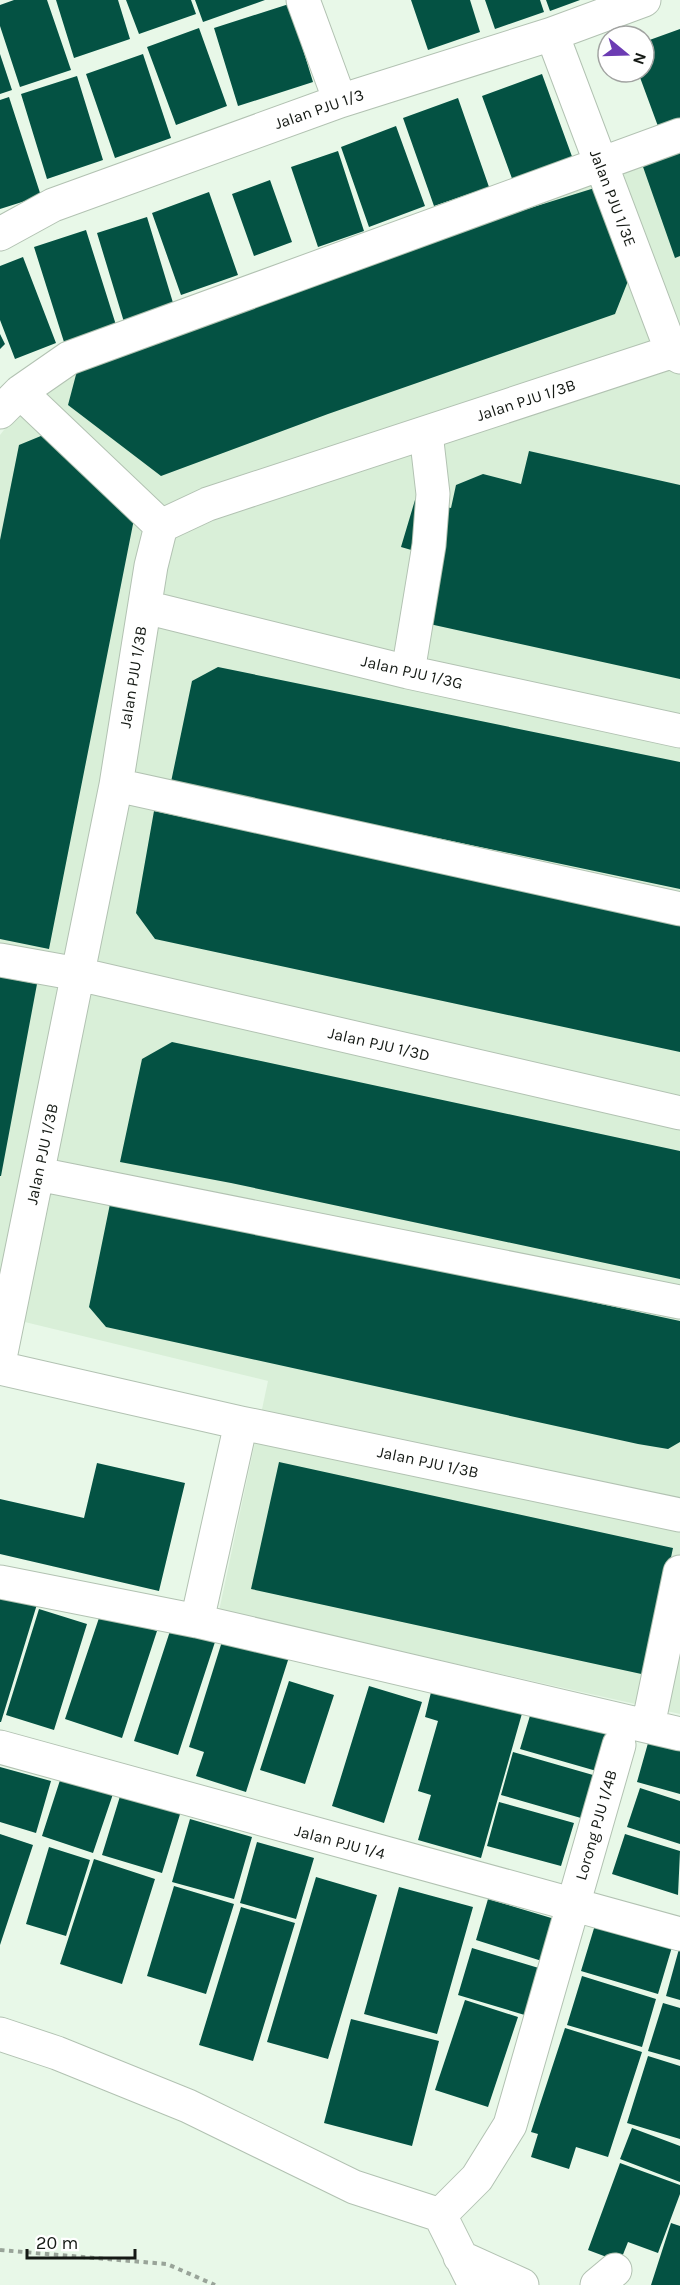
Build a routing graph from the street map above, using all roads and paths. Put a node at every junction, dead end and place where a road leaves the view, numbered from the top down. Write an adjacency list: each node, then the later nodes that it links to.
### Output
1 (303, 0): 4 (street)
2 (644, 0): 3 (street, Jalan PJU 1/3)
3 (552, 34): 4 (street, Jalan PJU 1/3); 6 (street, Jalan PJU 1/3E)
4 (340, 101): 7 (street, Jalan PJU 1/3)
5 (680, 135): 6 (street)
6 (600, 163): 8 (street, Jalan PJU 1/3E); 9 (street)
7 (0, 234)
8 (677, 353): 10 (street, Jalan PJU 1/3B)
9 (10, 402): 11 (street)
10 (426, 433): 11 (street, Jalan PJU 1/3B); 13 (street)
11 (161, 526): 12 (street, Jalan PJU 1/3B)
12 (145, 607): 13 (street, Jalan PJU 1/3G); 15 (street, Jalan PJU 1/3B)
13 (408, 672): 14 (street, Jalan PJU 1/3G)
14 (680, 731)
15 (116, 785): 16 (street); 18 (street, Jalan PJU 1/3B)
16 (680, 909)
17 (0, 960): 18 (street, Jalan PJU 1/3D)
18 (78, 974): 19 (street, Jalan PJU 1/3D); 20 (street, Jalan PJU 1/3B)
19 (680, 1113)
20 (38, 1173): 21 (street); 22 (street, Jalan PJU 1/3B)
21 (680, 1302)
22 (0, 1358)
23 (0, 1368): 24 (street, Jalan PJU 1/3B)
24 (241, 1423): 25 (street, Jalan PJU 1/3B); 28 (street)
25 (680, 1515)
26 (680, 1572): 29 (street)
27 (0, 1582): 28 (street)
28 (197, 1621): 29 (street)
29 (648, 1726): 30 (street)
30 (680, 1734)
31 (619, 1745): 33 (street, Lorong PJU 1/4B)
32 (0, 1747): 33 (street, Jalan PJU 1/4)
33 (573, 1906): 34 (street, Jalan PJU 1/4); 36 (street, Lorong PJU 1/4B)
34 (680, 1934)
35 (0, 2034): 36 (street)
36 (440, 2216): 38 (street)
37 (0, 2250): 39 (path)
38 (468, 2271): 40 (street)
39 (215, 2285)
40 (522, 2285)

